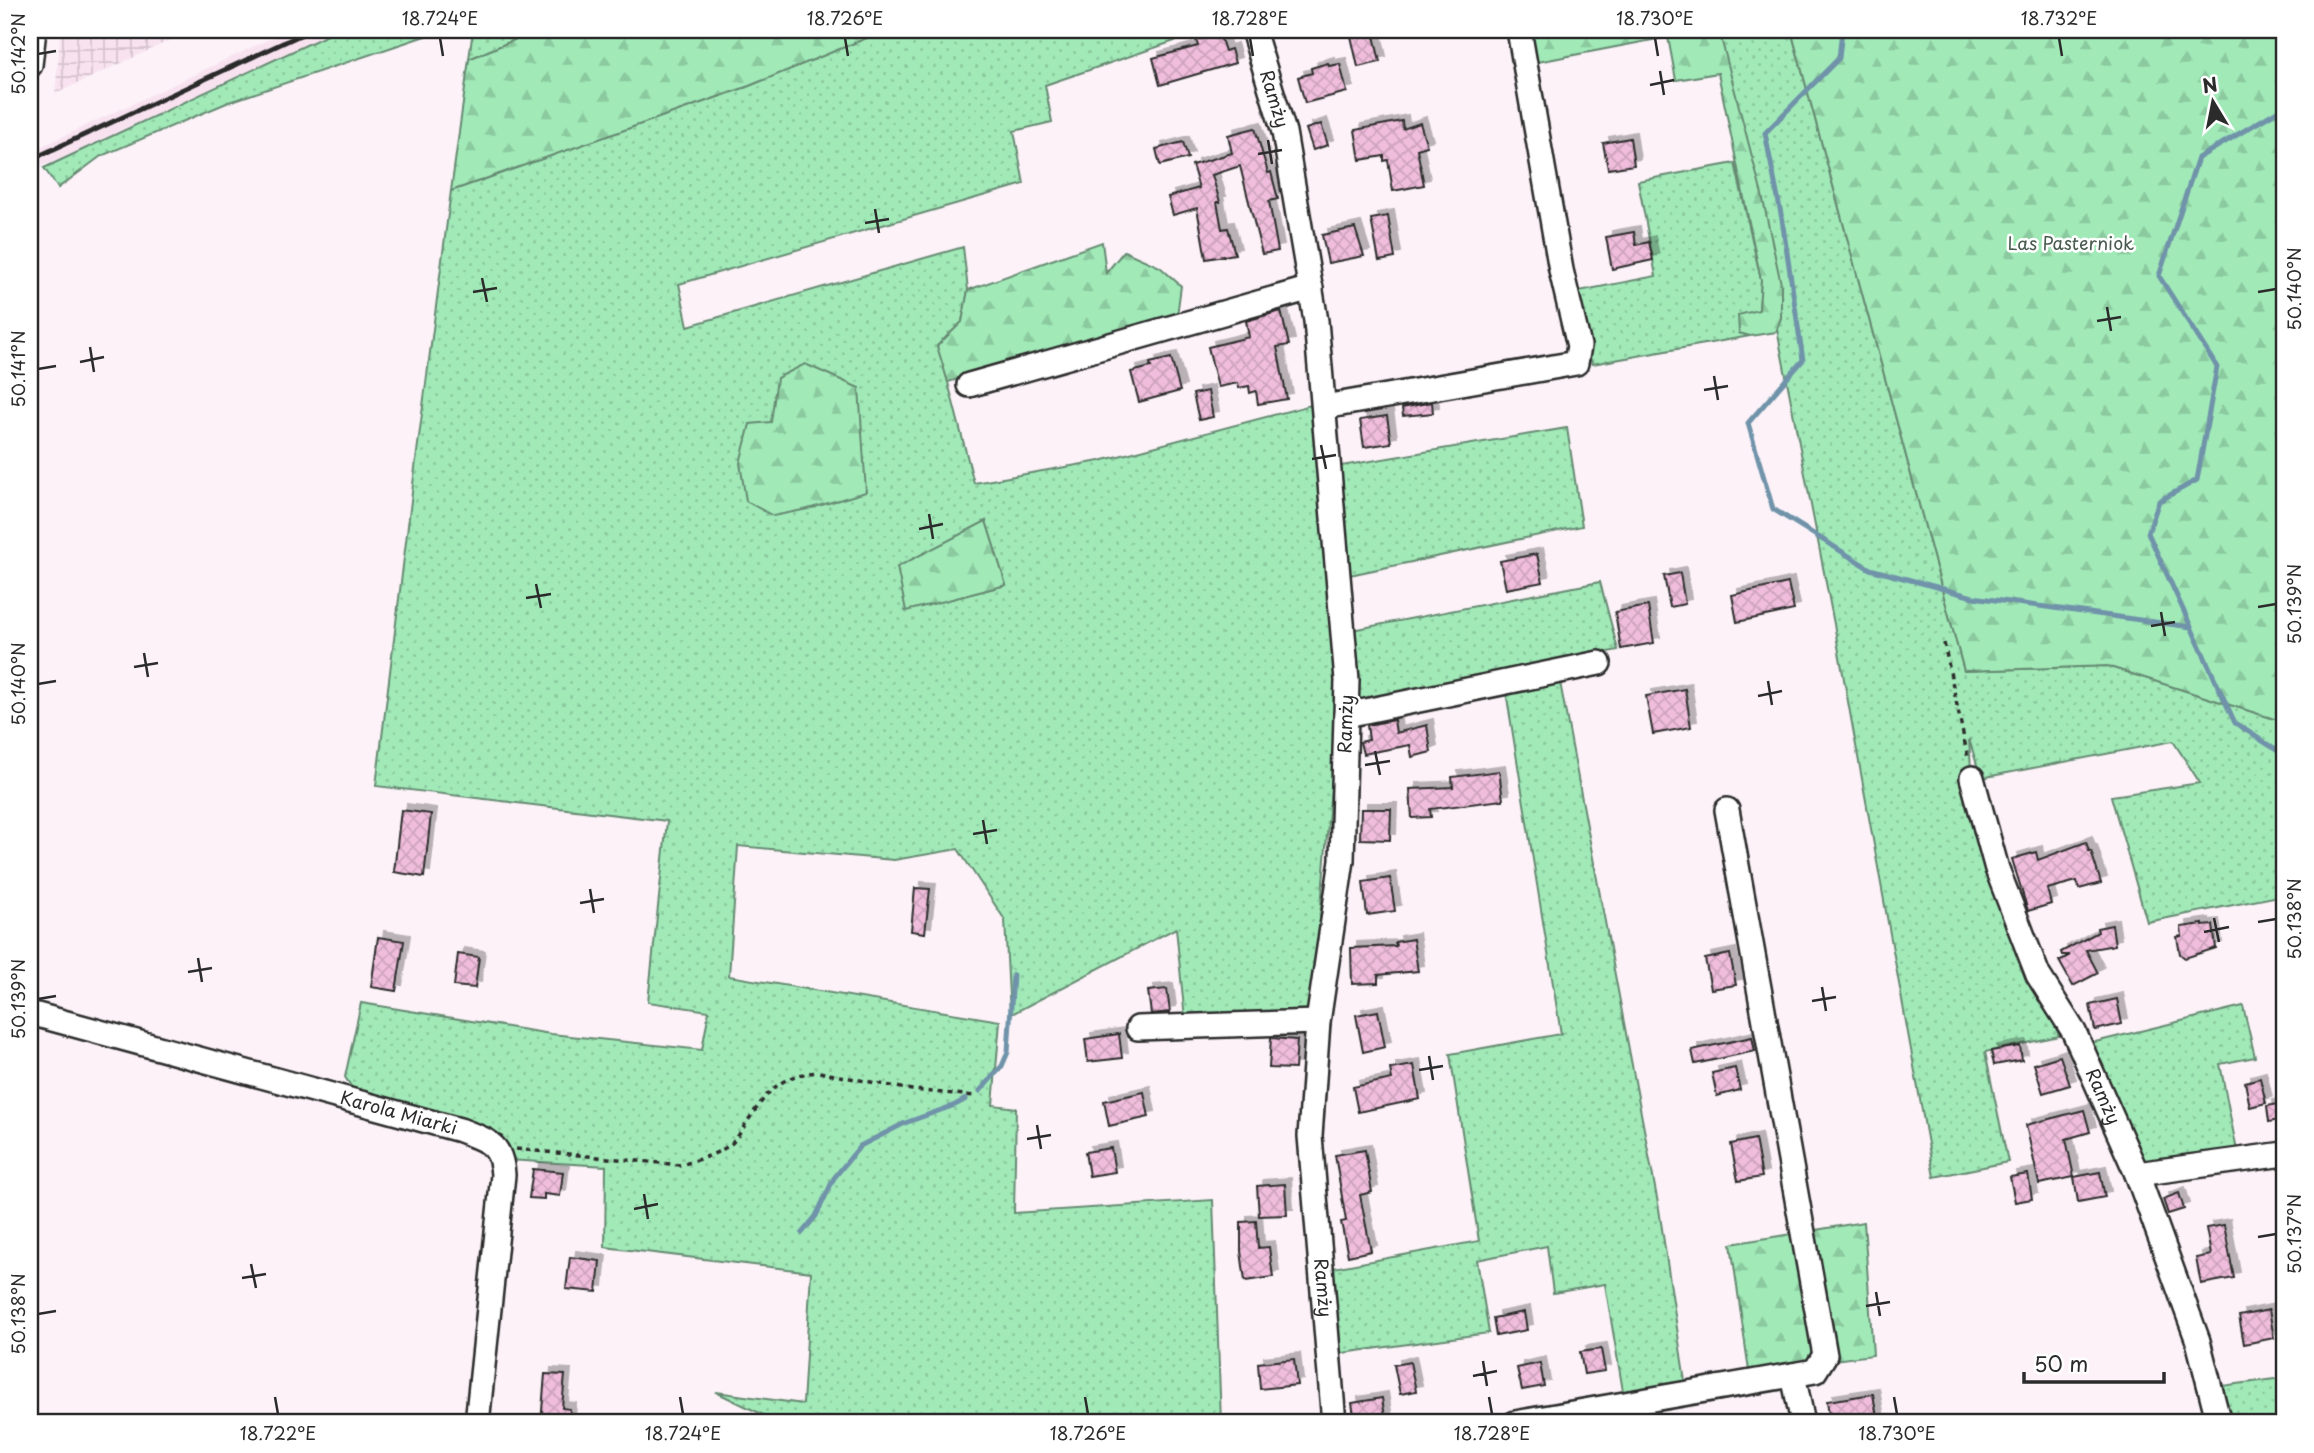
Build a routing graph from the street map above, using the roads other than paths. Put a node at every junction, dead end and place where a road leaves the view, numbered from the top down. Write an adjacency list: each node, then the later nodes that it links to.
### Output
1 (34, 30): 4 (street)
2 (1252, 30): 5 (street, Ramży)
3 (1519, 30): 7 (street)
4 (30, 65)
5 (1311, 288): 6 (street); 7 (street, Ramży)
6 (969, 385)
7 (1324, 407): 9 (street, Ramży)
8 (1599, 663): 9 (street)
9 (1346, 715): 13 (street, Ramży)
10 (1972, 778): 16 (street, Ramży)
11 (1727, 810): 17 (street)
12 (30, 1013): 18 (street, Karola Miarki)
13 (1318, 1022): 14 (street); 19 (street, Ramży)
14 (1138, 1028)
15 (2284, 1154): 16 (street)
16 (2137, 1174): 22 (street, Ramży)
17 (1793, 1375): 20 (street); 21 (street)
18 (477, 1423)
19 (1334, 1423)
20 (1515, 1423)
21 (1803, 1423)
22 (2220, 1423)

